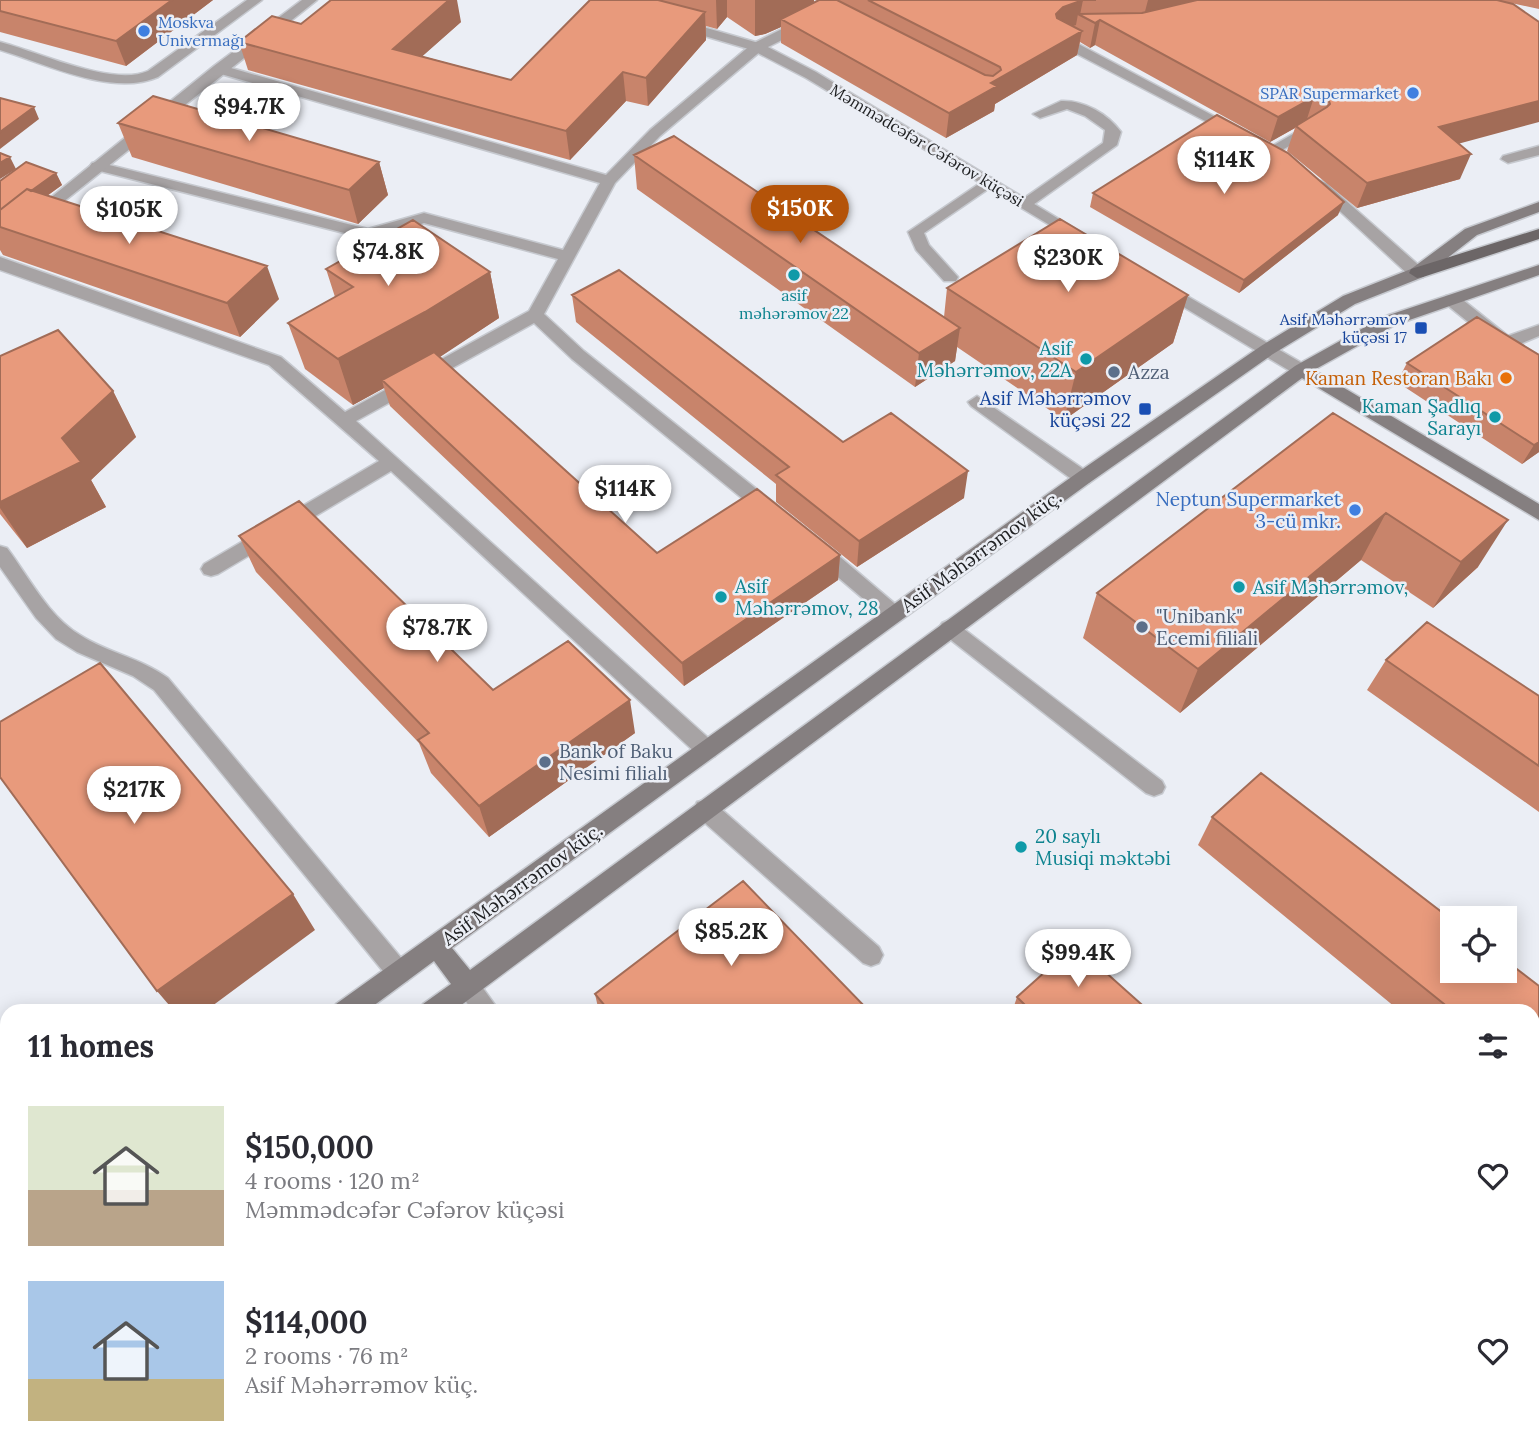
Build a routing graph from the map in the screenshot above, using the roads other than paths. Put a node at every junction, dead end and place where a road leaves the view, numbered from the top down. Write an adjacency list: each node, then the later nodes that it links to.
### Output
1 (255, 0): 6 (street)
2 (310, 0): 8 (street)
3 (838, 0): 7 (street)
4 (659, 19): 7 (street, Məmmədcəfər Cəfərov küçəsi)
5 (1083, 32): 11 (street)
6 (0, 46)
7 (757, 47): 17 (street); 18 (street, Məmmədcəfər Cəfərov küçəsi)
8 (219, 69): 15 (street); 17 (street)
9 (1040, 114): 19 (street)
10 (1312, 127): 11 (street)
11 (1261, 144): 14 (street)
12 (1539, 150): 13 (street)
13 (1508, 159)
14 (1290, 161)
15 (97, 166): 22 (street); 24 (street)
16 (1310, 176): 27 (street)
17 (609, 181): 24 (street)
18 (989, 182): 19 (street, Məmmədcəfər Cəfərov küçəsi); 28 (street)
19 (1025, 204): 23 (street, Məmmədcəfər Cəfərov küçəsi)
20 (1539, 207): 27 (main road, Asif Məhərrəmov küç.)
21 (1539, 234): 27 (main road)
22 (0, 237)
23 (1096, 247)
24 (567, 256): 31 (street)
25 (0, 262): 38 (street)
26 (1539, 270): 30 (main road)
27 (1417, 273): 34 (main road, Asif Məhərrəmov küç.)
28 (950, 277)
29 (1155, 283): 34 (street)
30 (1452, 300): 33 (street); 36 (main road)
31 (535, 315): 38 (street); 42 (street)
32 (1539, 330): 33 (street)
33 (1505, 343): 35 (street)
34 (1267, 350): 36 (street); 40 (main road, Asif Məhərrəmov küç.)
35 (1539, 364)
36 (1301, 370): 41 (main road); 47 (main road)
37 (976, 402): 40 (street)
38 (345, 420): 39 (street)
39 (392, 462): 45 (street); 50 (street)
40 (1083, 478): 46 (main road, Asif Məhərrəmov küç.)
41 (1539, 513)
42 (788, 525)
43 (809, 542): 46 (street)
44 (0, 553): 48 (street)
45 (211, 569)
46 (894, 614): 50 (main road, Asif Məhərrəmov küç.)
47 (949, 628): 51 (street); 52 (main road)
48 (119, 660): 49 (street); 55 (street)
49 (102, 680)
50 (707, 750): 53 (main road, Asif Məhərrəmov küç.)
51 (1154, 787)
52 (705, 809): 54 (street); 56 (main road)
53 (436, 946): 55 (main road, Asif Məhərrəmov küç.); 56 (main road)
54 (871, 955)
55 (399, 973): 57 (main road, Asif Məhərrəmov küç.)
56 (467, 985): 58 (main road); 59 (street)
57 (356, 1004)
58 (442, 1004)
59 (482, 1004)

